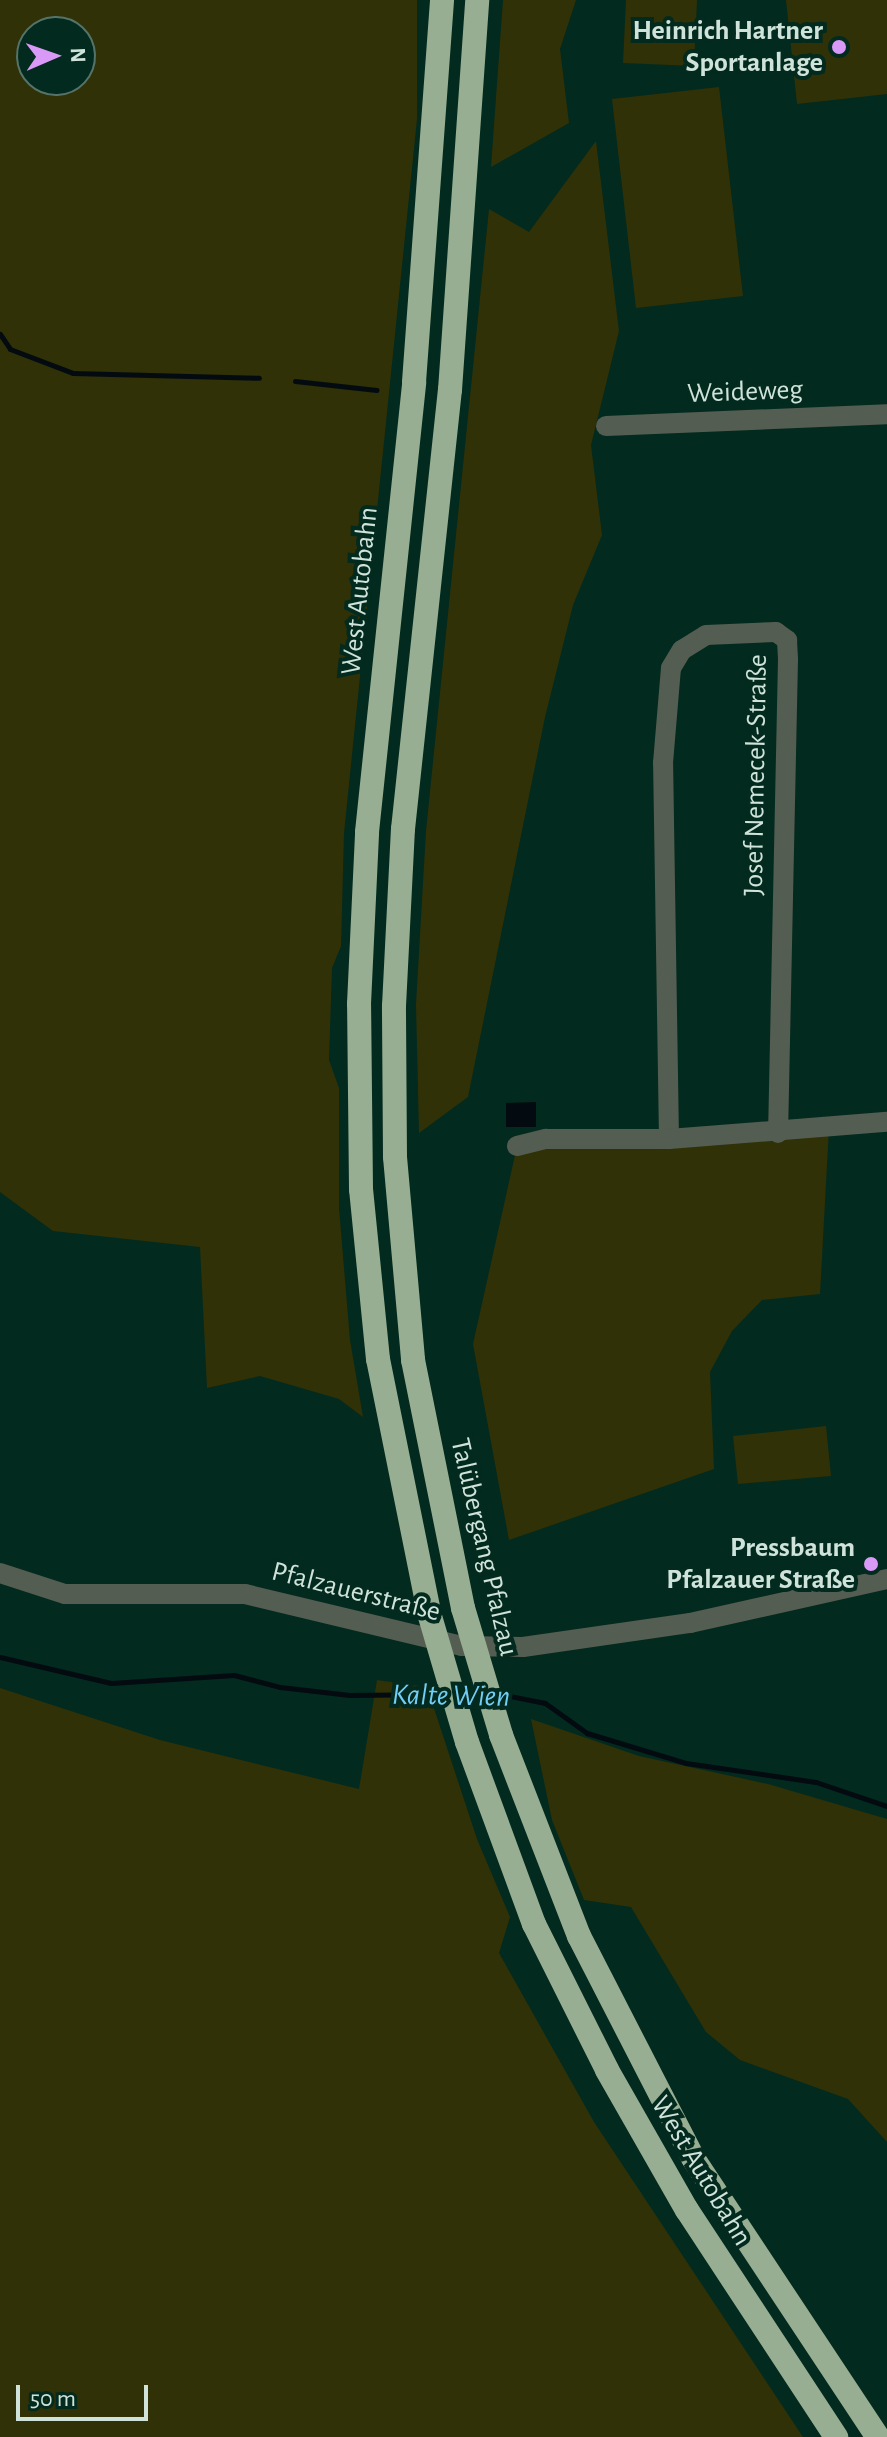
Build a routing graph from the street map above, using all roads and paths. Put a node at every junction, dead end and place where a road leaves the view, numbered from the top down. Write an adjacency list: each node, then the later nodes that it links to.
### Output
1 (442, 0): 12 (highway, West Autobahn, bridge)
2 (477, 0): 11 (highway, Talübergang Pfalzau, bridge)
3 (887, 414): 4 (street, Weideweg)
4 (606, 426)
5 (887, 1122): 6 (street)
6 (778, 1133): 7 (street); 7 (street, Josef Nemecek-Straße)
7 (669, 1139): 8 (street)
8 (517, 1146)
9 (0, 1573): 10 (street, Pfalzauerstraße)
10 (887, 1579)
11 (579, 1936): 13 (highway, West Autobahn)
12 (836, 2437)
13 (878, 2437)

